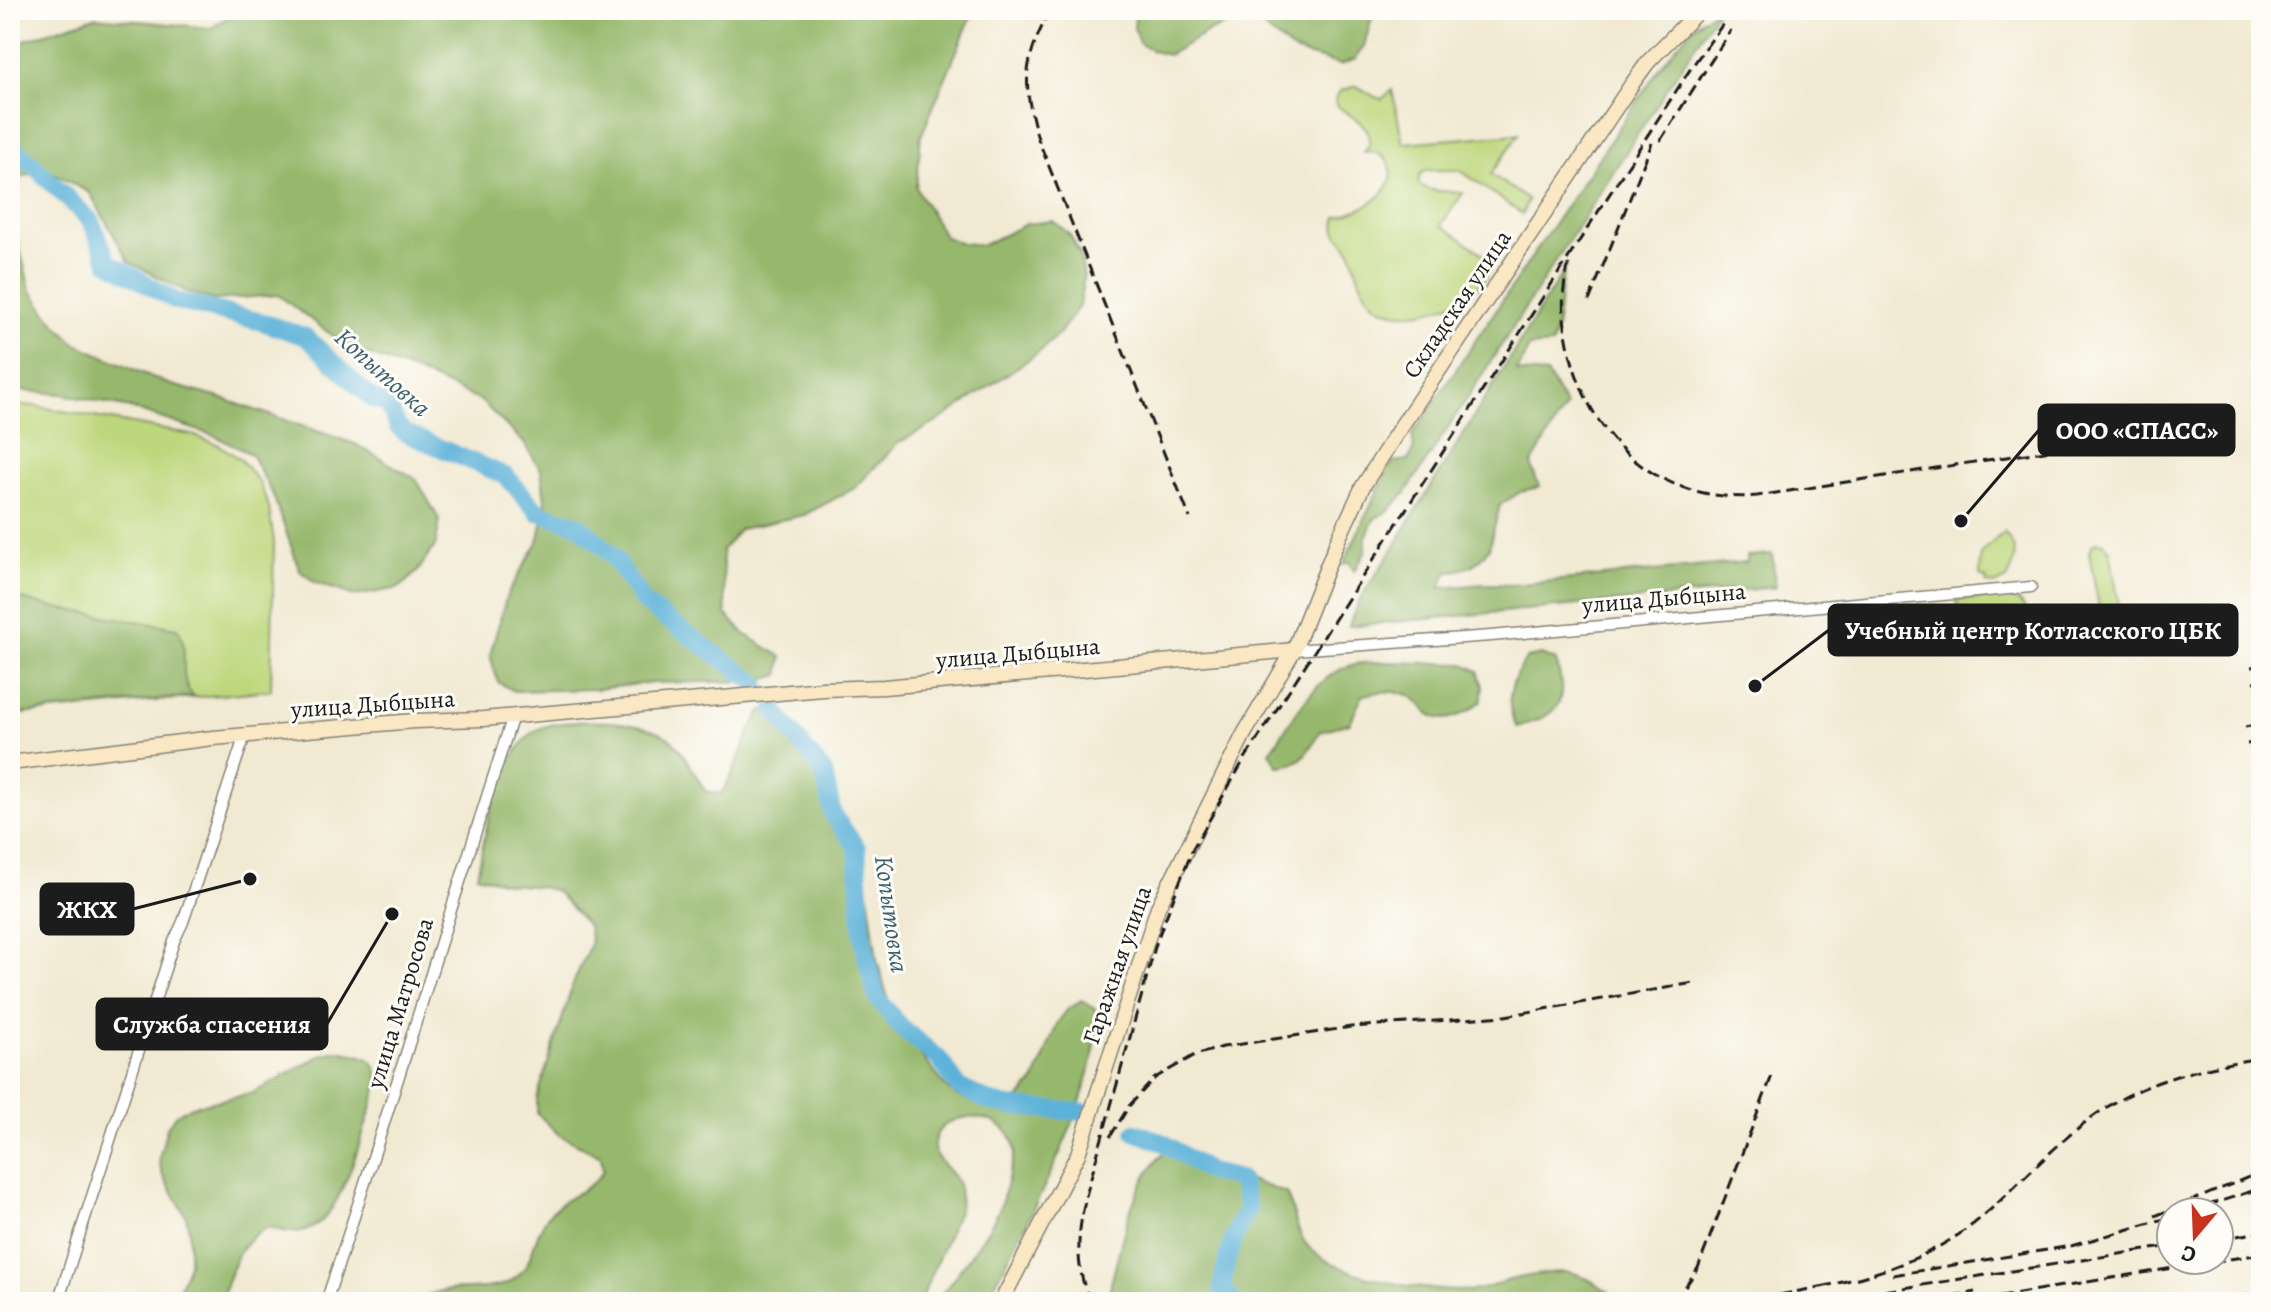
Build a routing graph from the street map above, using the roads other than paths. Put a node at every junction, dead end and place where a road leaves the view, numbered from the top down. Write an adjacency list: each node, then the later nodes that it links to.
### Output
1 (1699, 10): 3 (street, Складская улица)
2 (2031, 587): 3 (street, улица Дыбцына)
3 (1294, 650): 4 (street, улица Дыбцына); 9 (street, Гаражная улица)
4 (513, 716): 5 (street, улица Дыбцына); 8 (street, улица Матросова)
5 (245, 735): 6 (street, улица Дыбцына); 7 (street)
6 (10, 763)
7 (58, 1302)
8 (326, 1302)
9 (1001, 1302)

